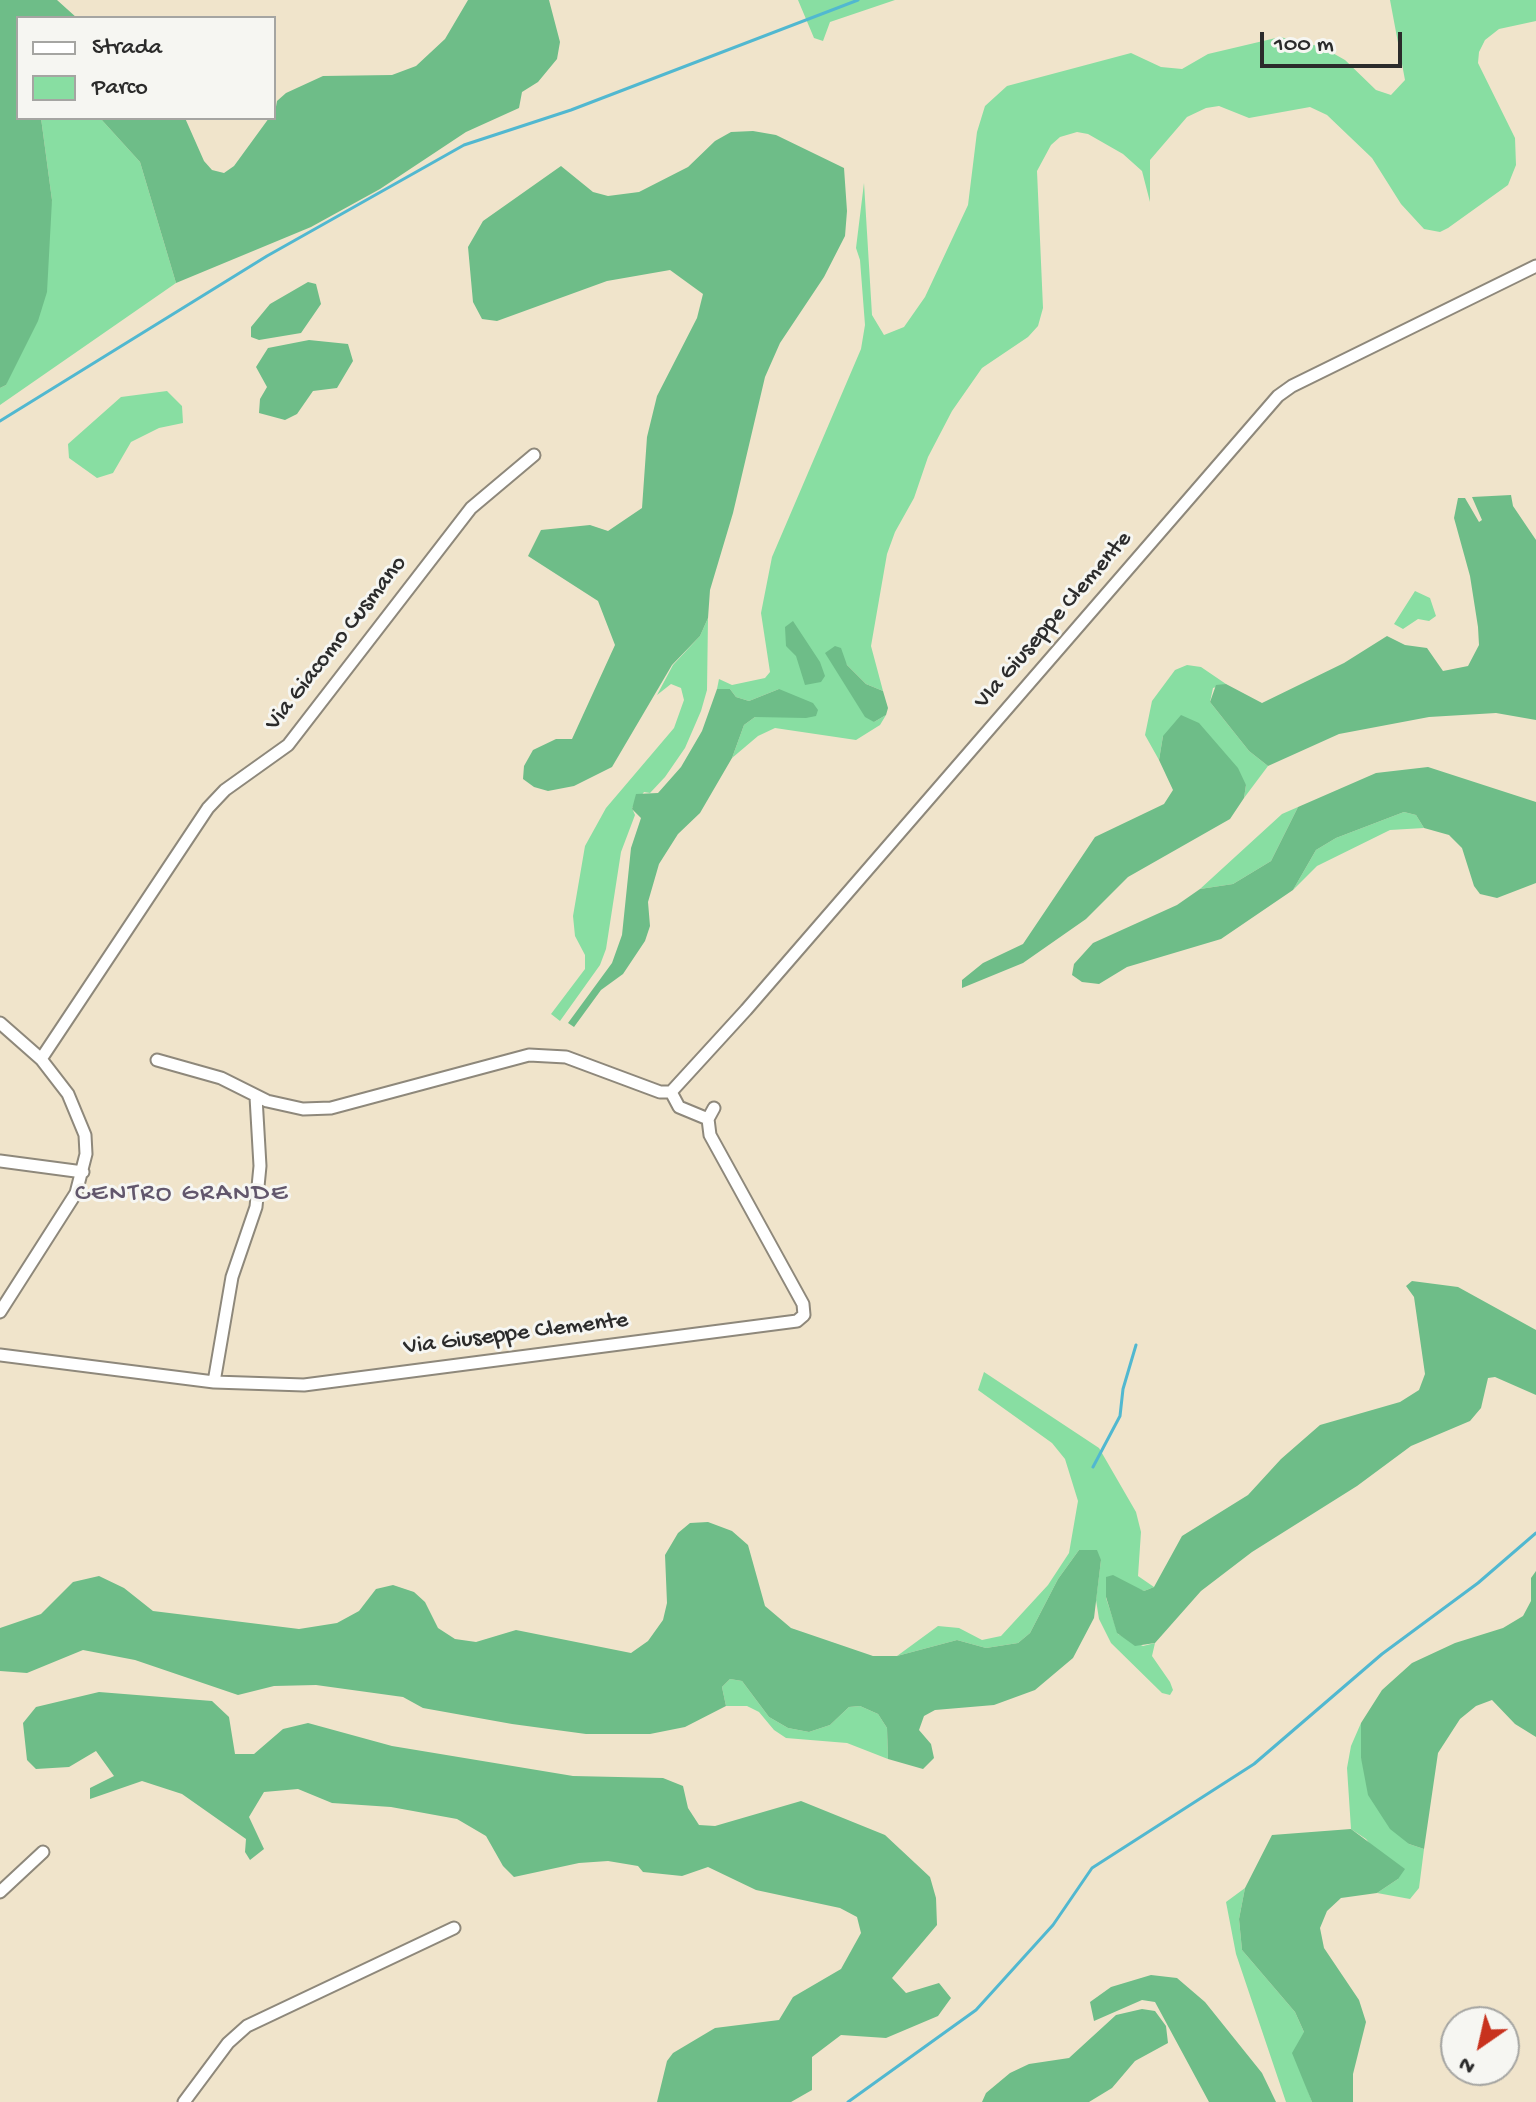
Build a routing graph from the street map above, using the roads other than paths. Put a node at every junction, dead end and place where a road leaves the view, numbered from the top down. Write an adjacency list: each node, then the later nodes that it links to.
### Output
1 (1536, 266): 6 (street, VIa Giuseppe Clemente)
2 (534, 455): 4 (street, Via Giacomo Cusmano)
3 (0, 1023): 4 (street)
4 (41, 1059): 9 (street)
5 (157, 1060): 7 (street)
6 (671, 1092): 7 (street); 12 (street, Via Giuseppe Clemente)
7 (256, 1097): 12 (street)
8 (0, 1161): 9 (street)
9 (83, 1172): 10 (street)
10 (0, 1312)
11 (0, 1355): 12 (street, Via Giuseppe Clemente)
12 (214, 1382)
13 (43, 1852): 14 (street)
14 (0, 1892)
15 (454, 1928): 16 (street)
16 (184, 2102)

